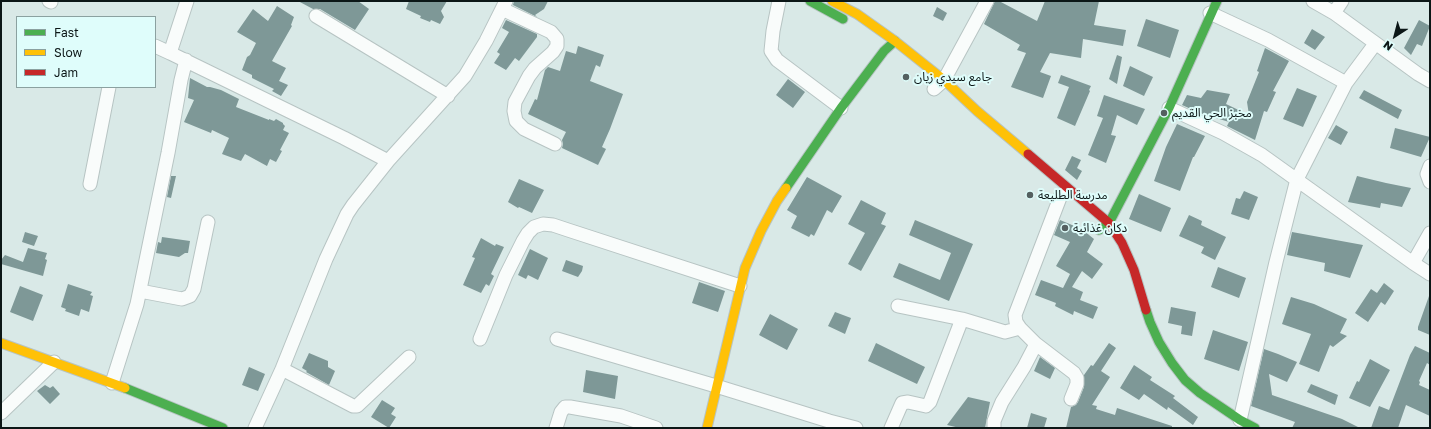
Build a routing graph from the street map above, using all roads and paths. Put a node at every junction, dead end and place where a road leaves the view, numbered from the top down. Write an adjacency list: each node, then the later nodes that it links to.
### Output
1 (187, 1): 18 (street)
2 (778, 1): 26 (street)
3 (810, 1): 14 (street)
4 (832, 1): 14 (street)
5 (862, 1): 14 (street)
6 (988, 1): 20 (street)
7 (1217, 1): 11 (street)
8 (1313, 1): 12 (street)
9 (1342, 1): 12 (street)
10 (504, 5): 25 (street); 28 (street)
11 (1210, 13): 22 (street); 27 (street)
12 (1334, 13): 16 (street)
13 (316, 16): 25 (street)
14 (854, 19): 15 (street)
15 (895, 41): 20 (street); 26 (street)
16 (1375, 44): 21 (street); 22 (street)
17 (156, 46): 18 (street)
18 (170, 53): 19 (street)
19 (186, 60): 29 (street); 41 (street)
20 (944, 80): 24 (street); 36 (street)
21 (1430, 80)
22 (1346, 83): 31 (street)
23 (109, 88): 33 (street)
24 (934, 90)
25 (448, 96): 29 (street)
26 (841, 108): 40 (street)
27 (1169, 108): 31 (street); 36 (street)
28 (555, 144)
29 (388, 161): 51 (street)
30 (1430, 166): 32 (street)
31 (1297, 179): 38 (street); 56 (street)
32 (1430, 182)
33 (90, 184)
34 (1064, 197): 36 (street); 44 (street)
35 (208, 222): 41 (street)
36 (1108, 222): 56 (street)
37 (1430, 233): 38 (street)
38 (1413, 263): 39 (street)
39 (1430, 274)
40 (740, 286): 45 (street); 53 (street)
41 (140, 291): 52 (street)
42 (898, 306): 43 (street)
43 (962, 319): 44 (street); 63 (street)
44 (1020, 328): 48 (street)
45 (480, 339)
46 (557, 339): 53 (street)
47 (1, 343): 50 (street)
48 (1036, 344): 54 (street); 64 (street)
49 (409, 357): 51 (street)
50 (54, 362): 52 (street); 55 (street)
51 (282, 369): 58 (street)
52 (112, 383): 57 (street)
53 (716, 386): 61 (street); 62 (street)
54 (1071, 399)
55 (1, 413)
56 (1240, 420): 65 (street)
57 (223, 428)
58 (255, 428)
59 (556, 428): 60 (street)
60 (656, 428)
61 (707, 428)
62 (856, 428)
63 (891, 428)
64 (994, 428)
65 (1255, 428)

